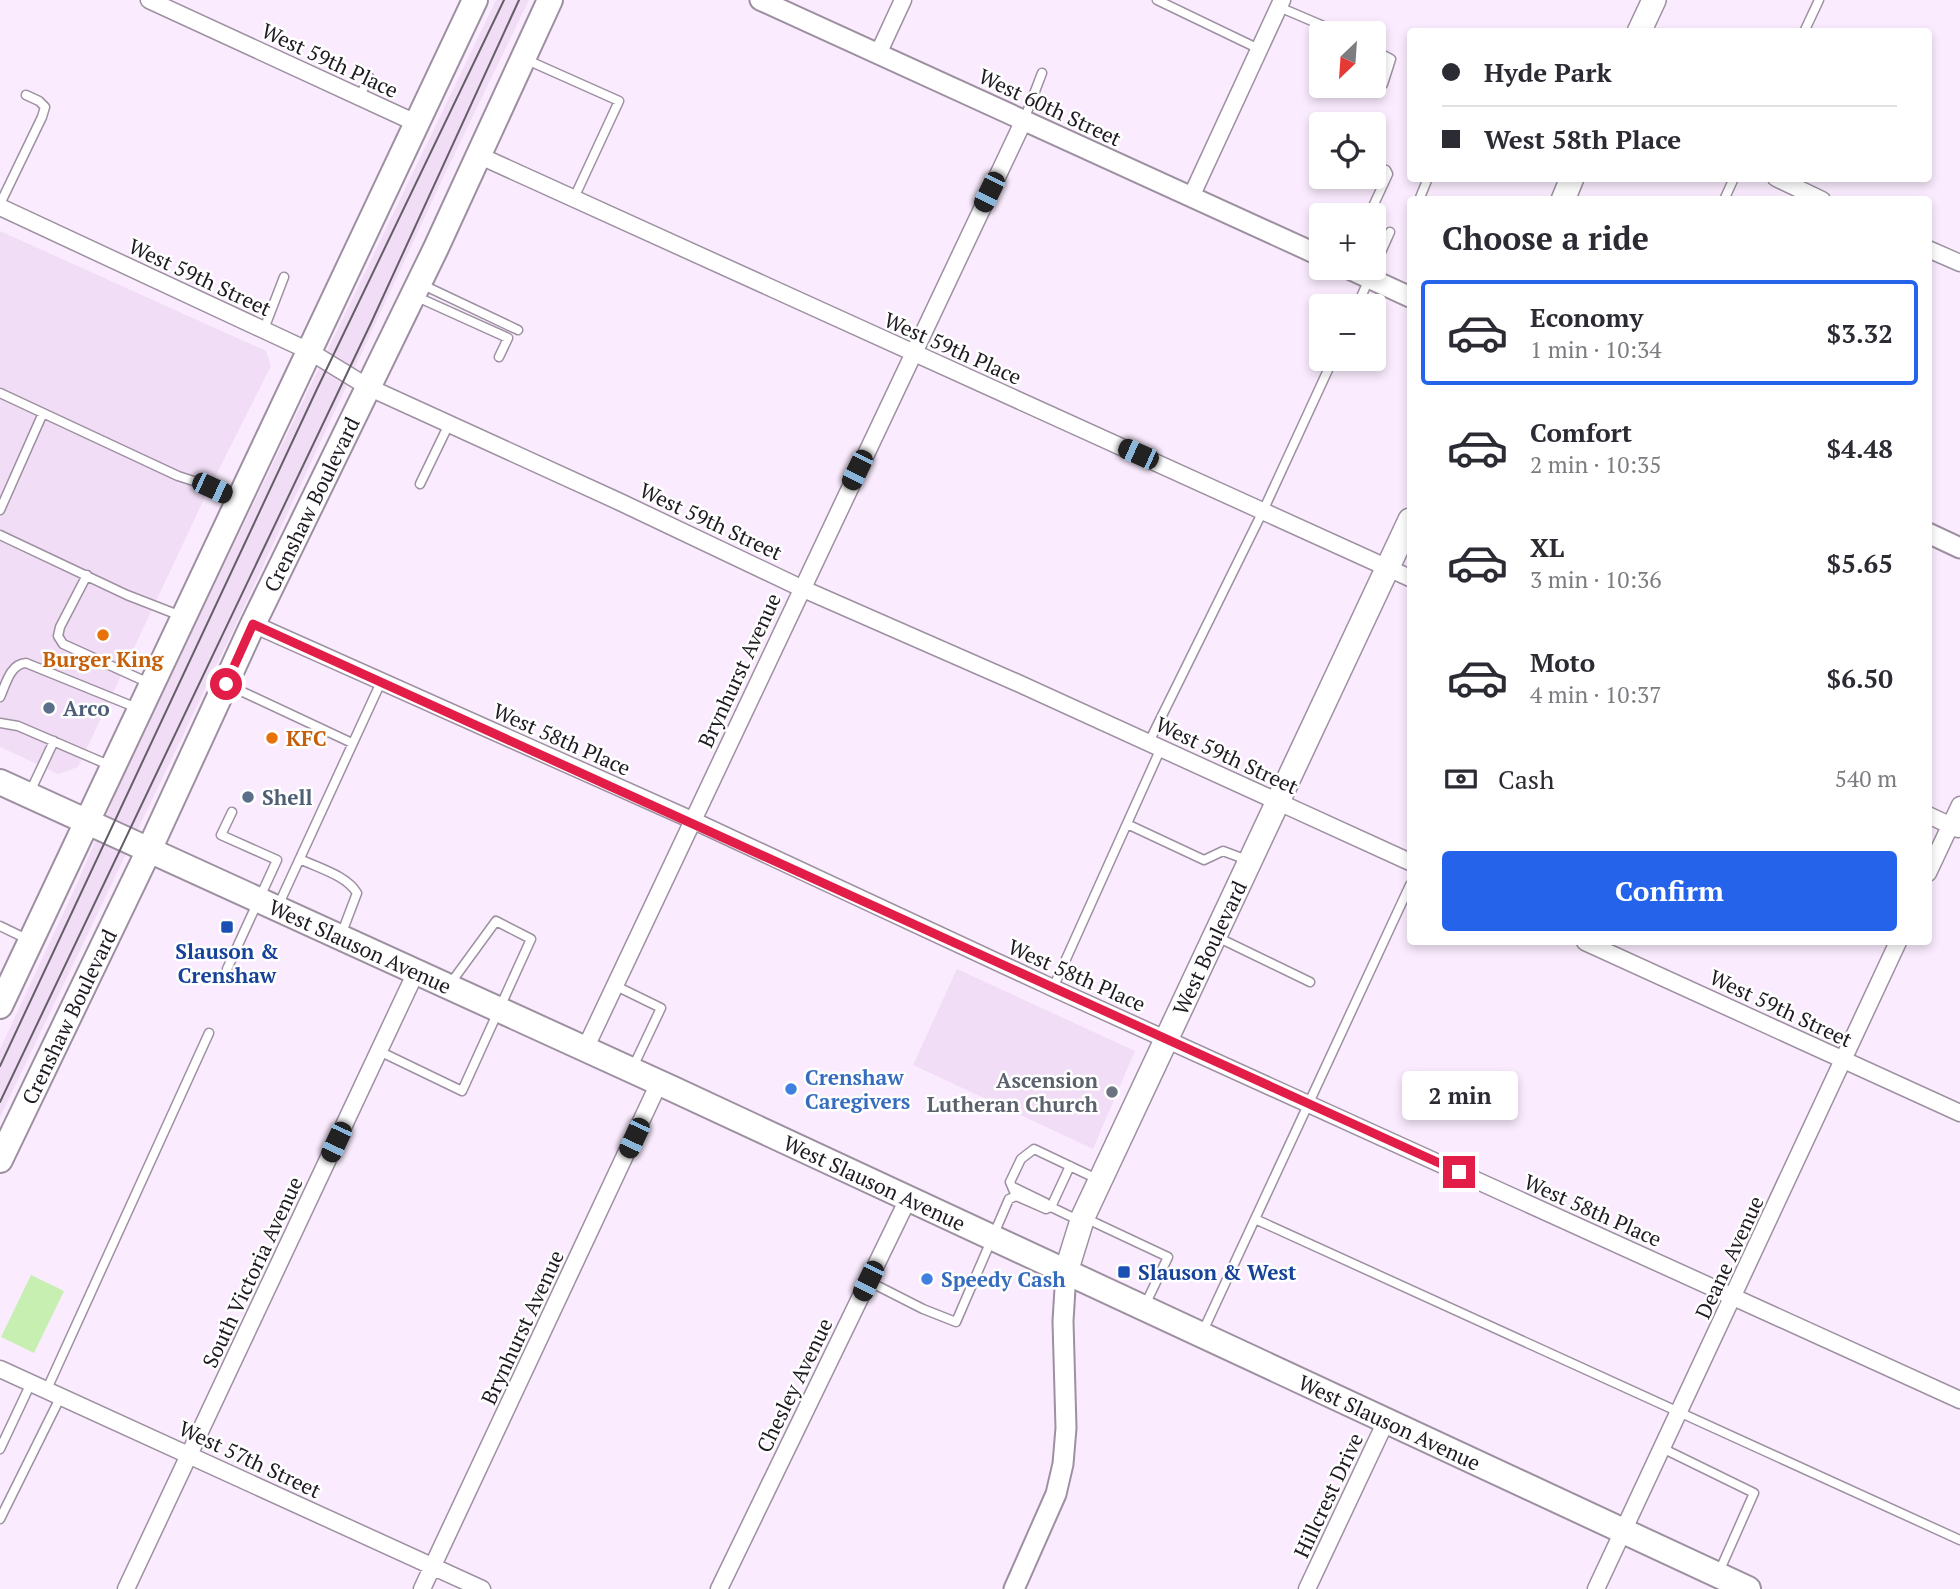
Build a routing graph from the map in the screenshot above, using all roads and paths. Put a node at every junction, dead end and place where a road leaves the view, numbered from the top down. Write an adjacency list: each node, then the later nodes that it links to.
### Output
1 (149, 0): 21 (street, West 59th Place)
2 (475, 0): 23 (main road)
3 (550, 0): 16 (main road, Crenshaw Boulevard)
4 (760, 0): 14 (street, West 60th Street)
5 (903, 0): 14 (street)
6 (1157, 0): 13 (lane)
7 (1654, 0): 11 (main road)
8 (1819, 0): 12 (lane)
9 (1281, 3): 10 (lane); 13 (street)
10 (1316, 21)
11 (1641, 28)
12 (1806, 28)
13 (1259, 49): 27 (street)
14 (877, 54): 22 (street, West 60th Street)
15 (1386, 56): 18 (lane)
16 (523, 58): 24 (main road, Crenshaw Boulevard); 28 (lane)
17 (1042, 74): 22 (lane)
18 (1386, 75)
19 (369, 77): 21 (lane)
20 (26, 95): 29 (lane)
21 (360, 96): 23 (street, West 59th Place)
22 (1024, 120): 27 (street, West 60th Street); 42 (street, Brynhurst Avenue)
23 (416, 123): 41 (main road)
24 (478, 155): 28 (street, West 59th Place); 37 (main road, Crenshaw Boulevard)
25 (1784, 182): 26 (street)
26 (1814, 196)
27 (1191, 197): 32 (street, West 60th Street)
28 (574, 198): 42 (street, West 59th Place)
29 (0, 205): 39 (street, West 59th Street)
30 (1390, 232): 31 (lane)
31 (1386, 241)
32 (1309, 251)
33 (1932, 251): 34 (street)
34 (1960, 263)
35 (284, 277): 39 (lane)
36 (1374, 280): 38 (street)
37 (416, 289): 40 (lane); 43 (lane); 45 (main road, Crenshaw Boulevard)
38 (1407, 296)
39 (264, 329): 41 (street, West 59th Street)
40 (518, 330)
41 (309, 351): 45 (street, West 59th Street); 50 (main road)
42 (912, 353): 52 (street, West 59th Place); 60 (street, Brynhurst Avenue)
43 (499, 357)
44 (1327, 371): 52 (lane)
45 (368, 387): 48 (street, West 59th Street); 62 (main road, Crenshaw Boulevard)
46 (0, 393): 47 (lane)
47 (43, 413): 50 (lane); 51 (lane)
48 (449, 424): 49 (lane); 60 (street, West 59th Street)
49 (421, 484)
50 (237, 500): 61 (main road)
51 (0, 510)
52 (1263, 511): 57 (street, West 59th Place); 71 (lane)
53 (1407, 526): 57 (main road, West Boulevard)
54 (0, 535): 58 (lane)
55 (1932, 535): 56 (street)
56 (1960, 548)
57 (1387, 568): 59 (street, West 59th Place); 75 (main road, West Boulevard)
58 (87, 575): 61 (lane); 64 (lane)
59 (1407, 577)
60 (802, 588): 71 (street, West 59th Street); 80 (street, Brynhurst Avenue)
61 (184, 617): 64 (main road)
62 (253, 624): 63 (street, West 58th Place); 65 (main road, Crenshaw Boulevard)
63 (381, 682): 70 (lane); 80 (street, West 58th Place)
64 (152, 684): 67 (main road)
65 (226, 684): 70 (lane); 83 (main road, Crenshaw Boulevard)
66 (0, 697): 67 (lane)
67 (140, 709): 72 (main road)
68 (0, 723): 69 (lane)
69 (54, 741): 72 (lane); 74 (lane)
70 (352, 743): 84 (lane)
71 (1155, 745): 75 (street, West 59th Street); 81 (lane)
72 (112, 766): 79 (main road)
73 (0, 782): 74 (main road, West Slauson Avenue)
74 (28, 794): 79 (main road, West Slauson Avenue)
75 (1278, 801): 85 (main road, West Boulevard); 86 (street, West 59th Street)
76 (1960, 805): 82 (street)
77 (232, 812): 89 (lane)
78 (1932, 817): 82 (street)
79 (86, 820): 83 (main road, West Slauson Avenue); 93 (main road)
80 (692, 820): 99 (street, Brynhurst Avenue); 101 (street, West 58th Place)
81 (1127, 824): 85 (lane); 101 (lane)
82 (1955, 827): 87 (street)
83 (149, 850): 89 (main road, West Slauson Avenue); 113 (main road, Crenshaw Boulevard)
84 (300, 859): 89 (lane); 92 (lane)
85 (1250, 861): 91 (main road, West Boulevard)
86 (1407, 861)
87 (1932, 866)
88 (1407, 892): 111 (lane)
89 (268, 904): 92 (main road, West Slauson Avenue); 96 (lane)
90 (0, 926): 93 (lane)
91 (1214, 935): 98 (lane); 105 (main road, West Boulevard)
92 (339, 937): 97 (main road, West Slauson Avenue)
93 (30, 940): 102 (main road)
94 (1592, 945): 108 (street, West 59th Street)
95 (1897, 945): 108 (street, Deane Avenue)
96 (227, 969)
97 (416, 972): 100 (main road, West Slauson Avenue); 107 (street, South Victoria Avenue)
98 (1310, 982)
99 (615, 986): 106 (street, Brynhurst Avenue); 109 (lane)
100 (448, 987): 103 (main road, West Slauson Avenue); 103 (lane)
101 (1053, 988): 105 (street, West 58th Place)
102 (0, 1006)
103 (499, 1010): 106 (main road, West Slauson Avenue); 107 (lane)
104 (209, 1033): 129 (lane)
105 (1166, 1039): 111 (street, West 58th Place); 115 (main road, West Boulevard)
106 (585, 1049): 109 (main road, West Slauson Avenue)
107 (379, 1051): 135 (street, South Victoria Avenue)
108 (1844, 1060): 112 (street, West 59th Street); 124 (street, Deane Avenue)
109 (631, 1070): 110 (main road, West Slauson Avenue)
110 (659, 1083): 117 (main road, West Slauson Avenue); 139 (street, Brynhurst Avenue)
111 (1309, 1104): 120 (lane); 124 (street, West 58th Place)
112 (1960, 1113)
113 (0, 1160)
114 (1070, 1166): 115 (lane); 116 (lane); 118 (lane)
115 (1100, 1181): 119 (main road, West Boulevard)
116 (1014, 1191): 118 (lane); 121 (lane)
117 (908, 1199): 121 (main road, West Slauson Avenue); 123 (street, Chesley Avenue)
118 (1048, 1208): 119 (lane)
119 (1082, 1219): 122 (main road, West Boulevard); 125 (lane)
120 (1255, 1219): 126 (lane); 131 (lane)
121 (991, 1237): 122 (main road, West Slauson Avenue); 123 (lane)
122 (1066, 1272): 125 (main road, West Slauson Avenue); 145 (street, West Boulevard)
123 (868, 1281): 144 (street, Chesley Avenue)
124 (1734, 1297): 130 (street, West 58th Place); 131 (street, Deane Avenue)
125 (1144, 1307): 126 (main road, West Slauson Avenue)
126 (1202, 1334): 132 (main road, West Slauson Avenue)
127 (0, 1369): 128 (street, West 57th Street)
128 (32, 1382): 129 (street, West 57th Street); 134 (lane)
129 (54, 1393): 135 (street, West 57th Street); 136 (lane)
130 (1960, 1400)
131 (1680, 1412): 133 (street, Deane Avenue); 138 (lane)
132 (1387, 1419): 137 (main road, West Slauson Avenue); 146 (street, Hillcrest Drive)
133 (1662, 1448): 137 (street, Deane Avenue); 140 (lane)
134 (0, 1449)
135 (190, 1454): 139 (street, West 57th Street); 141 (street, South Victoria Avenue)
136 (0, 1519)
137 (1623, 1531): 140 (main road, West Slauson Avenue); 147 (street, Deane Avenue)
138 (1960, 1540)
139 (433, 1567): 142 (street, Brynhurst Avenue); 143 (street, West 57th Street)
140 (1717, 1575): 148 (main road, West Slauson Avenue)
141 (126, 1589)
142 (422, 1589)
143 (482, 1589)
144 (719, 1589)
145 (1014, 1589)
146 (1307, 1589)
147 (1596, 1589)
148 (1748, 1589)

